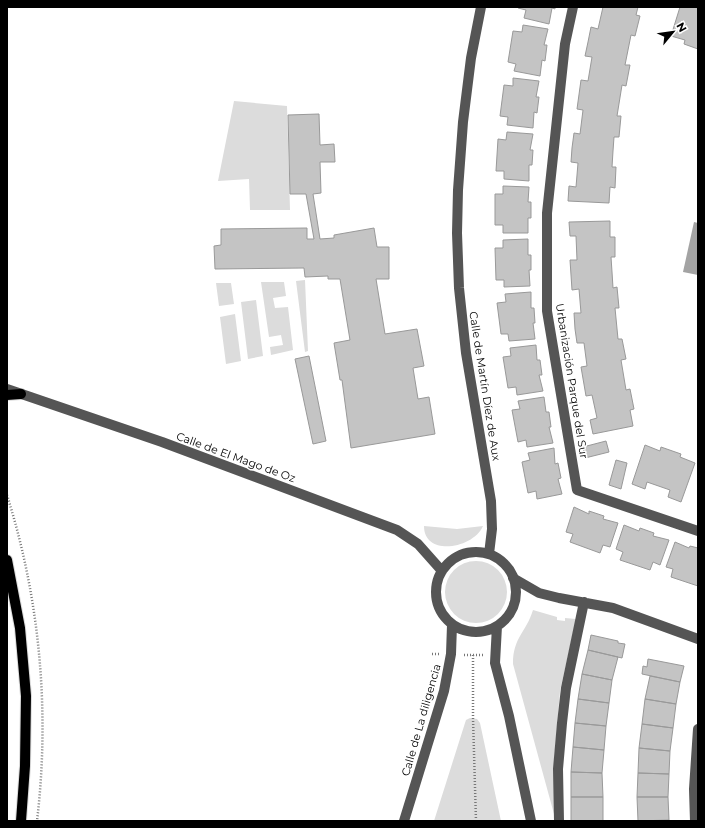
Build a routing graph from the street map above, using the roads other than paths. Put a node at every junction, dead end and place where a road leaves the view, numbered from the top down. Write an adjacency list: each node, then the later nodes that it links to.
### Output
1 (481, 7): 7 (street, Calle de Martín Díez de Aux)
2 (573, 7): 6 (street, Urbanización Parque del Sur)
3 (7, 389): 4 (street, Calle de El Mago de Oz)
4 (21, 394): 5 (main road); 9 (street, Calle de El Mago de Oz)
5 (7, 395)
6 (698, 531)
7 (489, 554): 9 (street); 10 (street)
8 (7, 560): 16 (main road)
9 (442, 571): 12 (street)
10 (513, 578): 11 (street); 13 (street)
11 (584, 602): 14 (street); 19 (street)
12 (452, 625): 13 (street); 17 (street, Calle de La diligencia)
13 (497, 626): 18 (street)
14 (698, 639)
15 (698, 729): 20 (street)
16 (22, 821)
17 (404, 821)
18 (531, 821)
19 (559, 821)
20 (695, 821)

